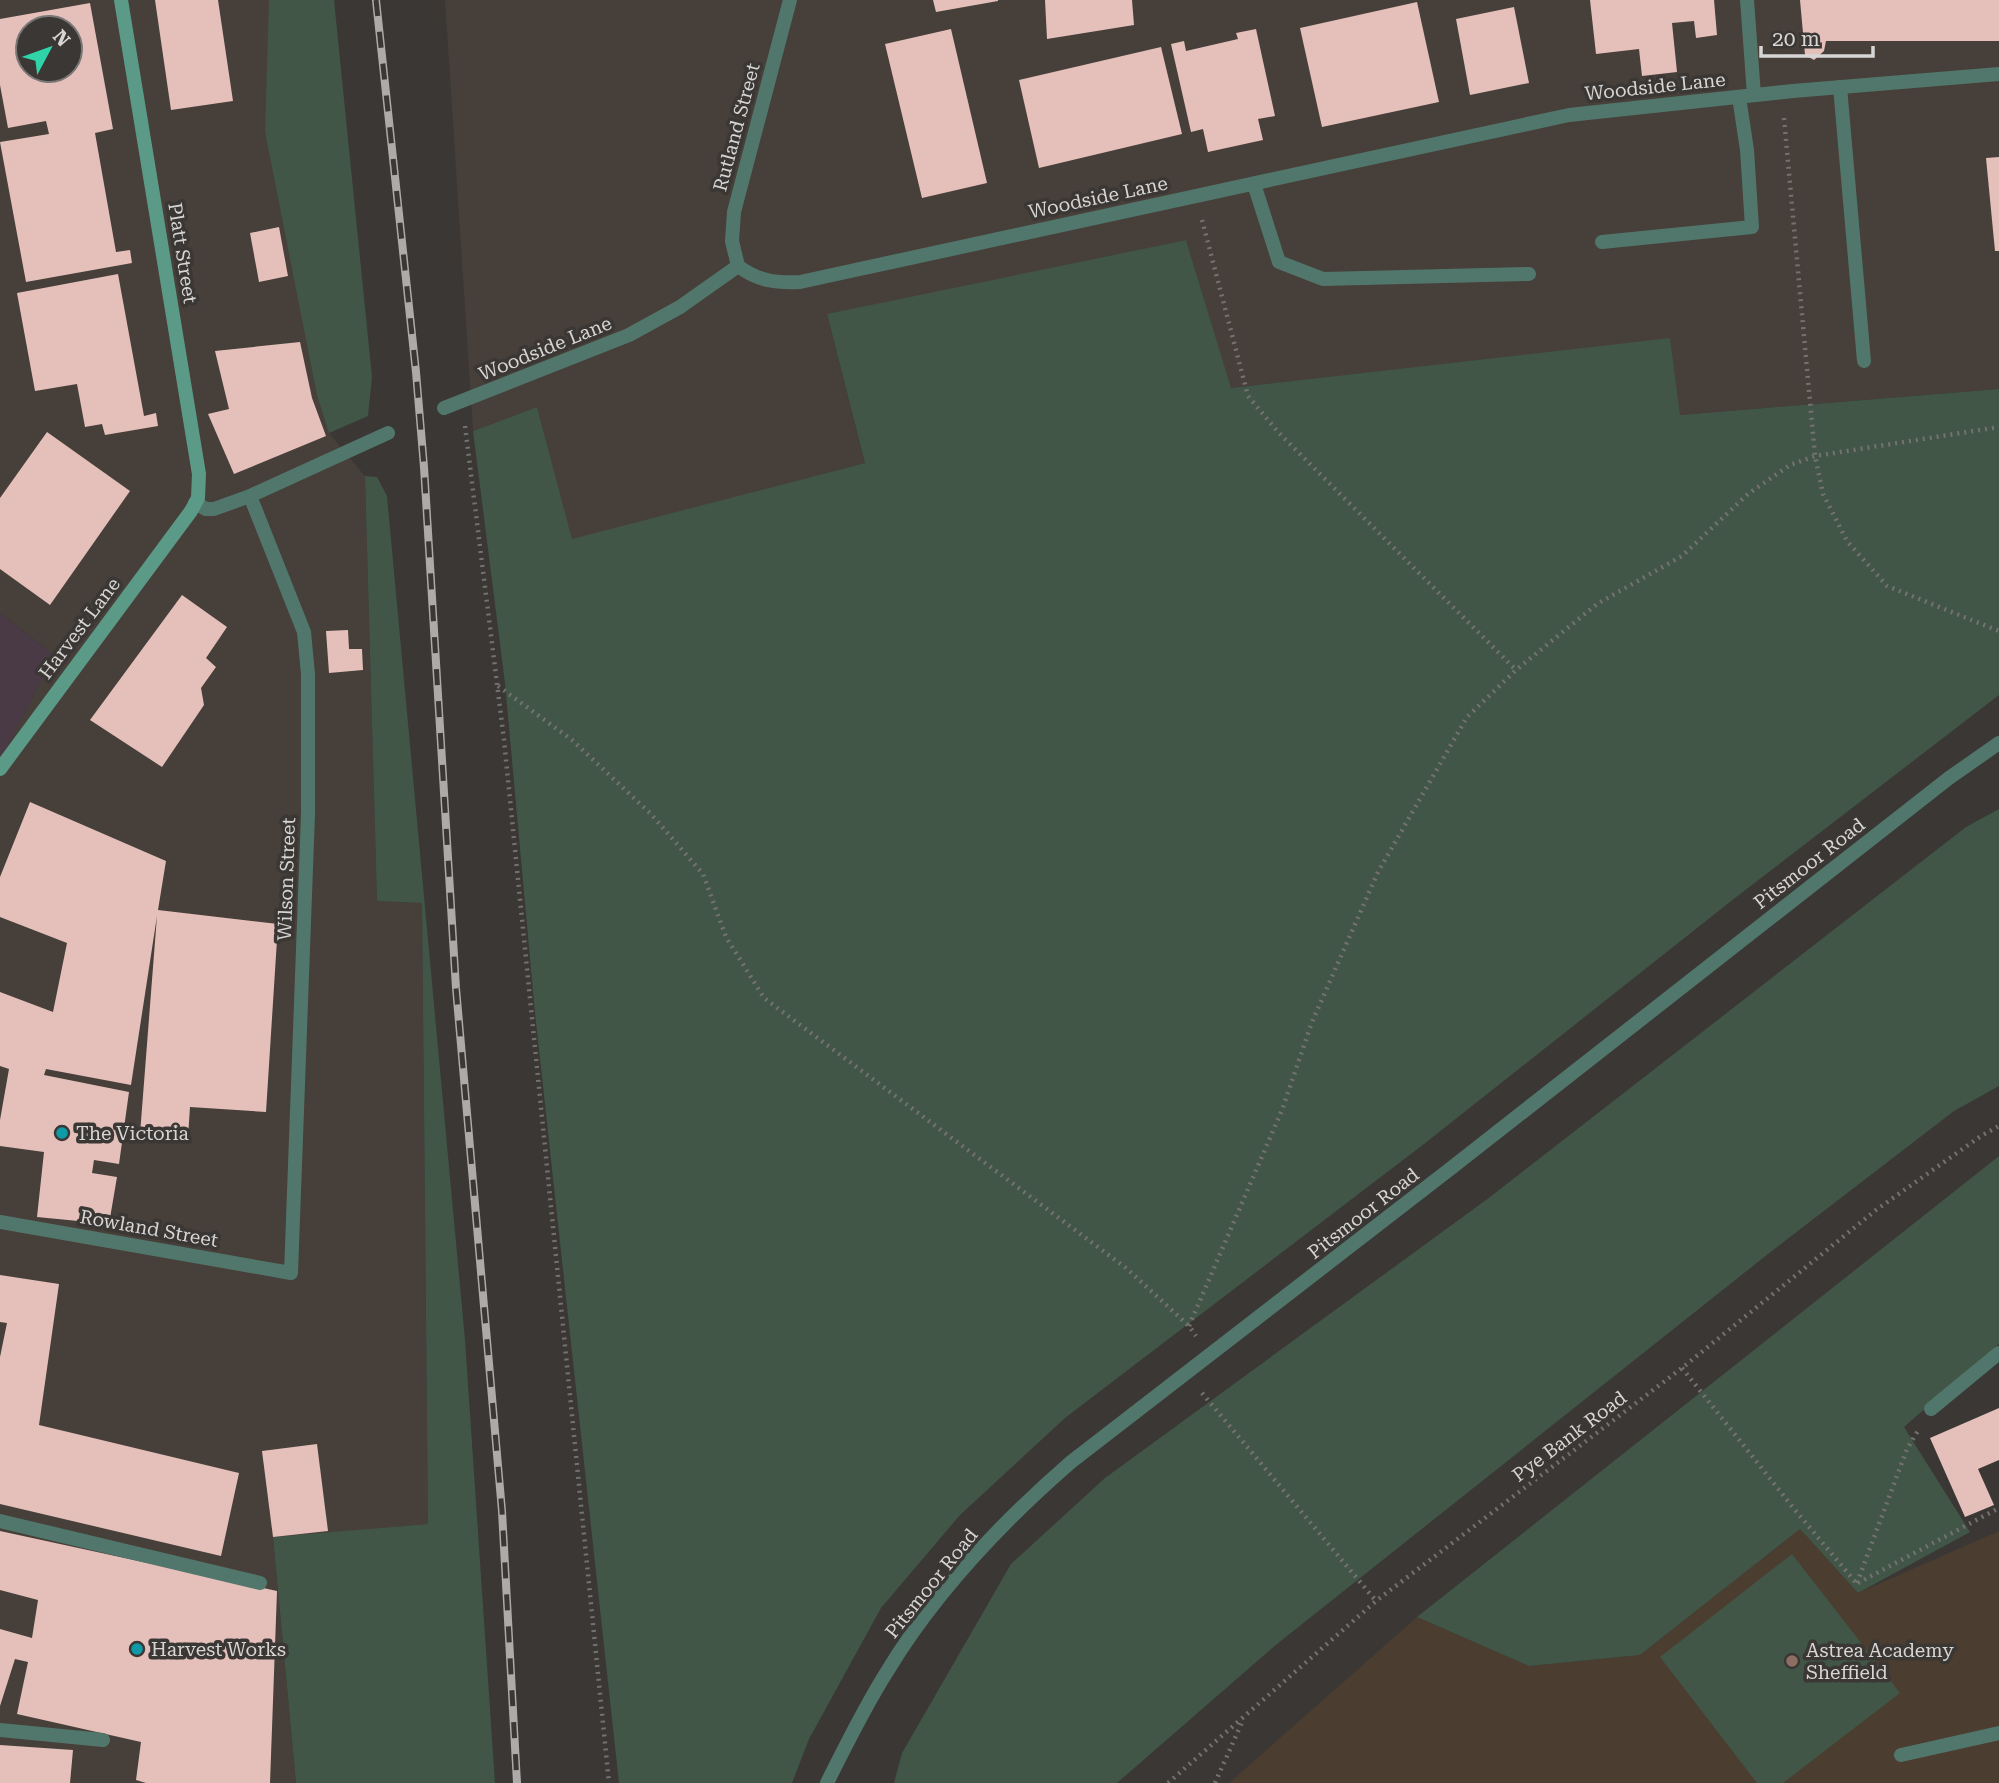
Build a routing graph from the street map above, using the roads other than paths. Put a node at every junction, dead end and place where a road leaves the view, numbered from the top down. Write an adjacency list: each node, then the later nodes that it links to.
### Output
1 (121, 0): 15 (main road, Platt Street)
2 (790, 0): 9 (street, Rutland Street)
3 (1747, 0): 6 (street)
4 (1999, 74): 5 (street, Woodside Lane)
5 (1840, 87): 6 (street, Woodside Lane); 11 (street)
6 (1747, 96): 7 (street, Woodside Lane); 8 (street)
7 (1254, 184): 9 (street, Woodside Lane); 10 (street)
8 (1602, 242)
9 (738, 266): 12 (street, Woodside Lane)
10 (1528, 274)
11 (1864, 362)
12 (444, 408)
13 (388, 433): 14 (street)
14 (250, 496): 15 (street); 19 (street, Wilson Street)
15 (193, 507): 17 (main road, Harvest Lane)
16 (1999, 743): 28 (street, Pitsmoor Road)
17 (0, 769)
18 (0, 1222): 19 (street, Rowland Street)
19 (290, 1273)
20 (1999, 1353): 21 (street)
21 (1931, 1409)
22 (0, 1521): 23 (street)
23 (260, 1583)
24 (0, 1730): 26 (street)
25 (1999, 1733): 27 (street)
26 (103, 1740)
27 (1901, 1755)
28 (827, 1783)

